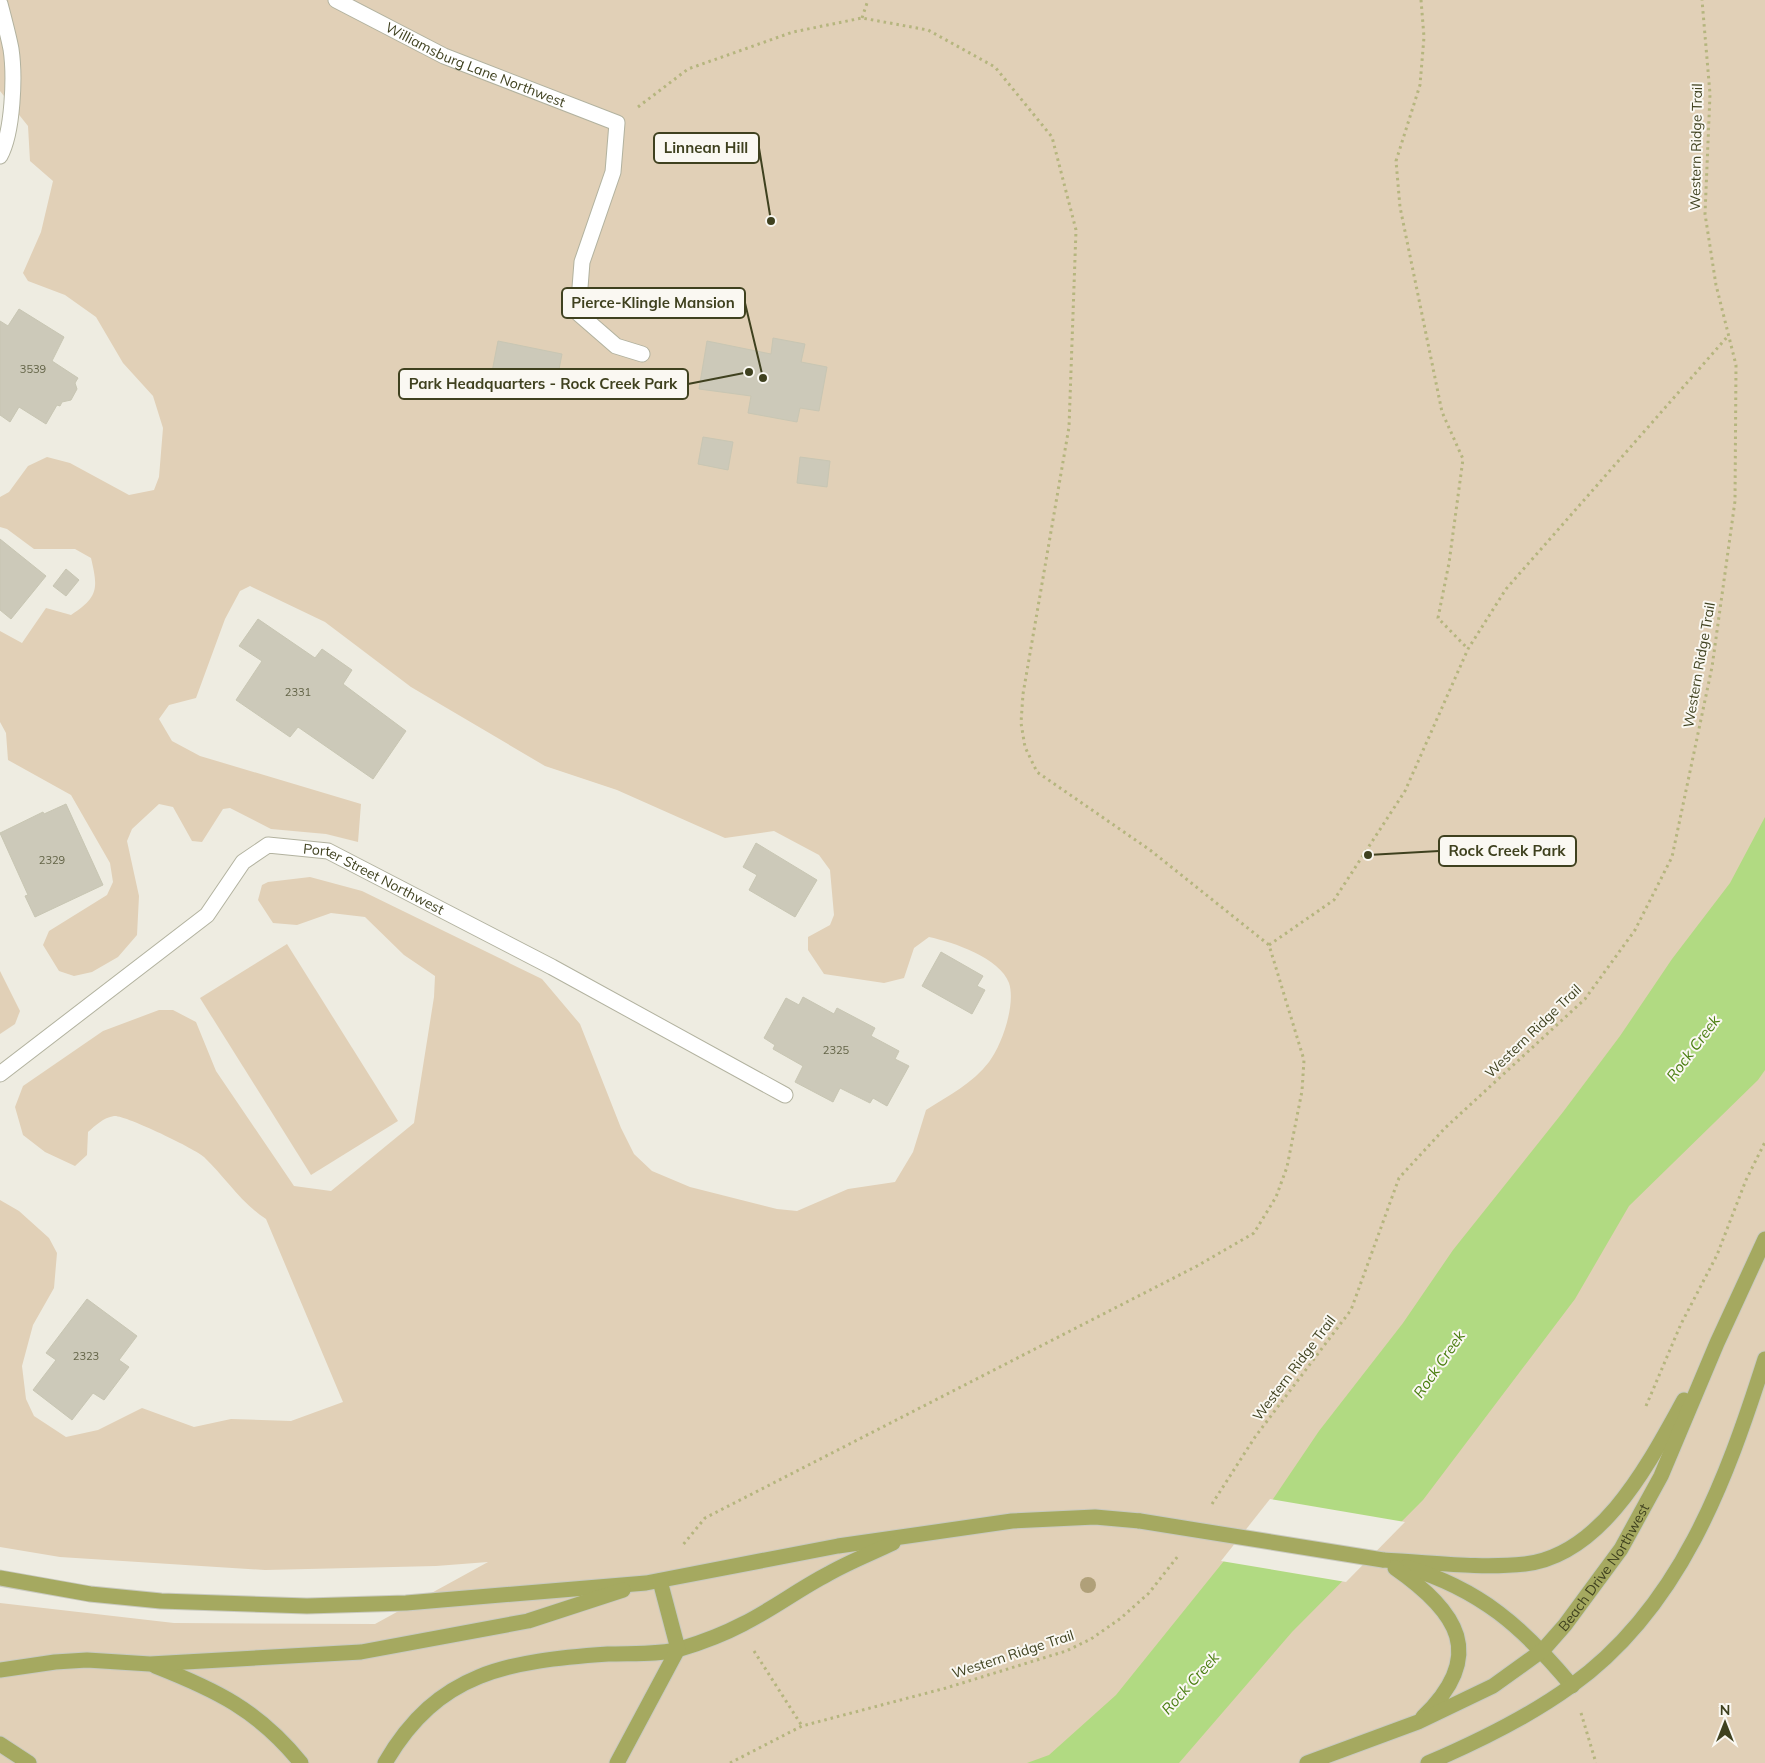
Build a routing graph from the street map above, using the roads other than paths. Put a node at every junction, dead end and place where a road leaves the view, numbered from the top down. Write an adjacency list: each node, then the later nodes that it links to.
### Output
1 (336, 0): 4 (street, Williamsburg Lane Northwest)
2 (0, 4): 3 (street)
3 (0, 156)
4 (642, 354)
5 (0, 1074): 6 (street, Porter Street Northwest)
6 (785, 1095)
7 (1765, 1239): 8 (main road, Beach Drive Northwest)
8 (1717, 1344): 11 (main road); 15 (main road, Beach Drive Northwest)
9 (1765, 1358): 18 (main road)
10 (910, 1535): 11 (main road, bridge); 13 (main road); 14 (main road)
11 (1383, 1560): 15 (main road); 19 (main road)
12 (0, 1578): 13 (main road)
13 (653, 1582): 14 (main road); 16 (main road)
14 (678, 1649): 23 (main road); 24 (main road)
15 (1543, 1650): 18 (main road); 19 (main road, Beach Drive Northwest)
16 (150, 1664): 17 (main road); 22 (main road)
17 (0, 1670)
18 (1572, 1686): 26 (main road)
19 (1418, 1722): 25 (main road, Beach Drive Northwest)
20 (0, 1744): 21 (main road)
21 (29, 1763)
22 (302, 1763)
23 (385, 1763)
24 (616, 1763)
25 (1307, 1763)
26 (1428, 1763)

